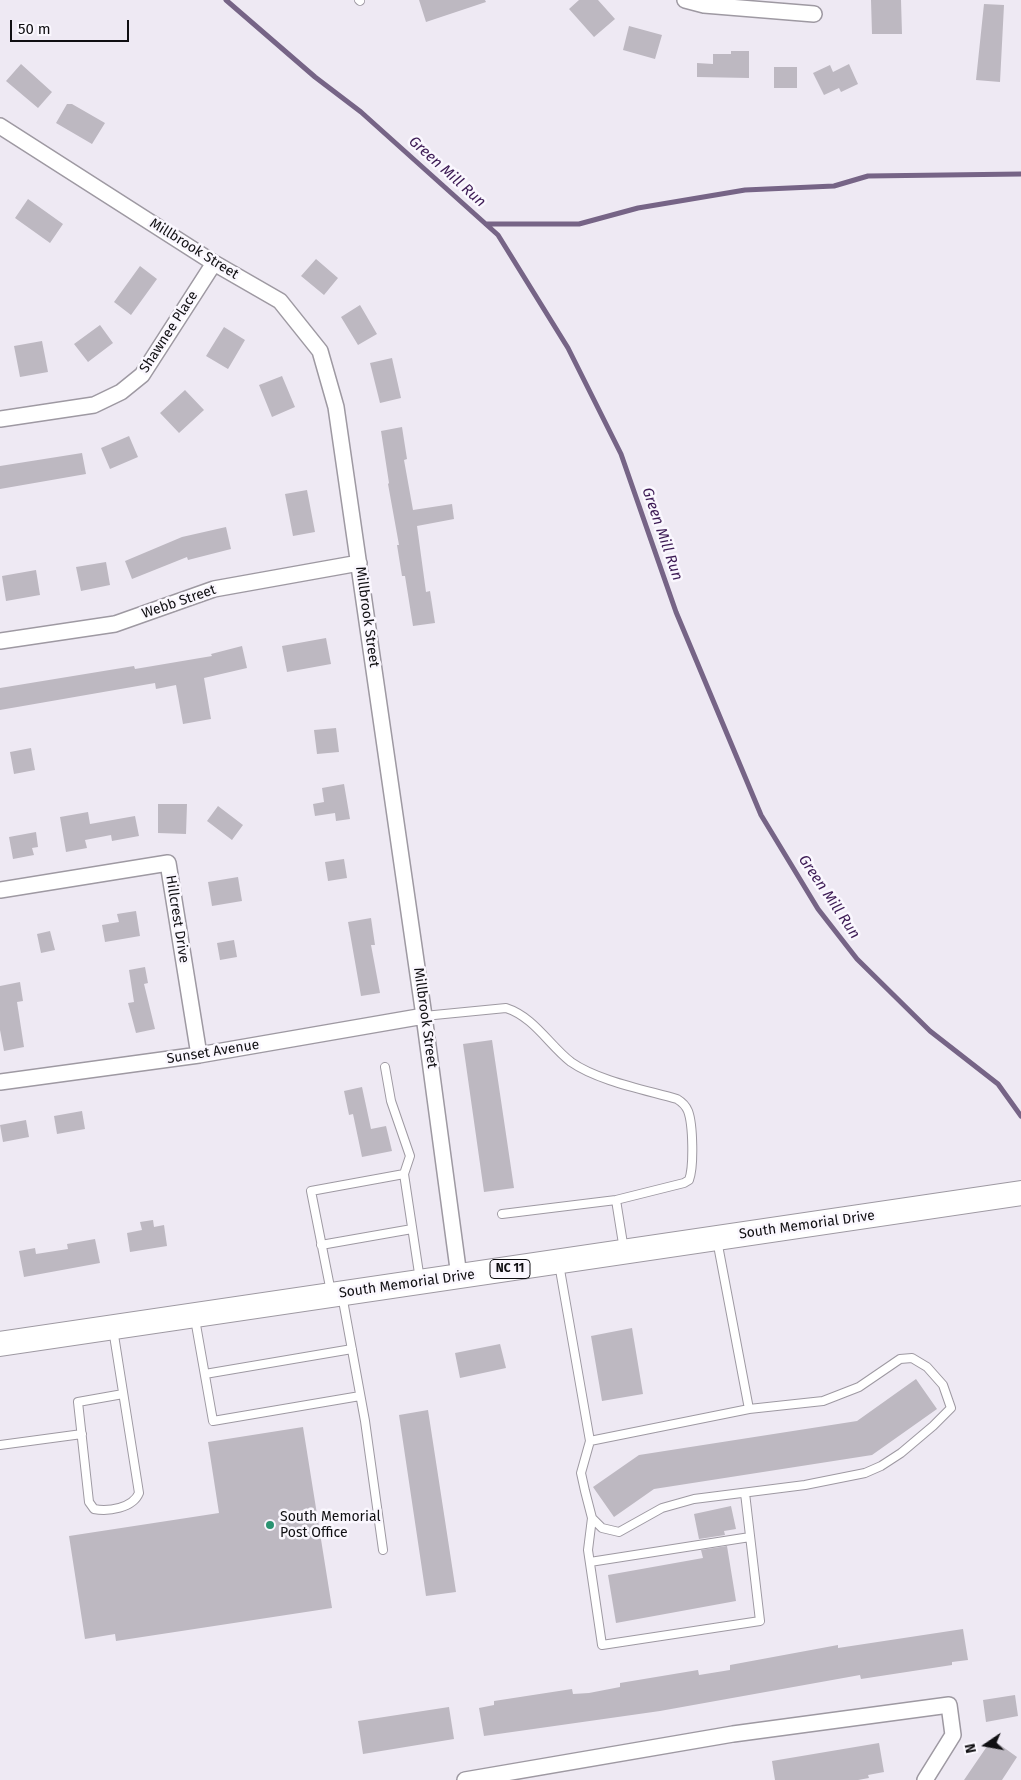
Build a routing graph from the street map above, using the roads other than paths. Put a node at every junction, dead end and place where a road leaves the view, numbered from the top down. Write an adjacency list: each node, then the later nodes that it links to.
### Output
1 (686, 0): 2 (street)
2 (814, 14)
3 (0, 126): 4 (street, Millbrook Street)
4 (214, 263): 5 (street, Shawnee Place); 6 (street, Millbrook Street)
5 (0, 419)
6 (359, 563): 7 (street, Webb Street); 9 (street, Millbrook Street)
7 (0, 641)
8 (0, 890): 10 (street, Hillcrest Drive)
9 (424, 1016): 10 (street, Sunset Avenue); 15 (lane); 22 (street, Millbrook Street)
10 (199, 1055): 12 (street, Sunset Avenue)
11 (385, 1067): 13 (lane)
12 (0, 1082)
13 (404, 1174): 17 (lane); 19 (lane)
14 (1021, 1193): 18 (main road, South Memorial Drive / NC 11)
15 (616, 1200): 16 (lane); 20 (lane)
16 (502, 1214)
17 (412, 1229): 19 (lane); 23 (lane)
18 (717, 1238): 20 (main road, South Memorial Drive / NC 11); 32 (lane)
19 (321, 1246): 24 (lane)
20 (624, 1252): 21 (main road, South Memorial Drive / NC 11)
21 (558, 1261): 22 (main road, South Memorial Drive / NC 11); 34 (lane)
22 (459, 1276): 23 (main road, South Memorial Drive / NC 11)
23 (421, 1282): 24 (main road, South Memorial Drive / NC 11)
24 (337, 1294): 25 (main road, South Memorial Drive / NC 11); 28 (lane)
25 (195, 1315): 26 (main road, South Memorial Drive / NC 11); 29 (lane)
26 (113, 1328): 27 (main road, South Memorial Drive / NC 11); 30 (lane)
27 (0, 1344)
28 (352, 1349): 29 (lane); 31 (lane)
29 (205, 1374): 31 (lane)
30 (123, 1394): 33 (lane); 33 (lane)
31 (360, 1396): 39 (lane)
32 (749, 1408): 34 (lane); 36 (lane)
33 (82, 1434): 35 (lane)
34 (590, 1442): 37 (lane)
35 (0, 1445)
36 (745, 1492): 37 (lane); 38 (lane)
37 (592, 1518): 40 (lane)
38 (750, 1537): 40 (lane); 40 (lane)
39 (383, 1550)
40 (590, 1562)
41 (465, 1780): 42 (street)
42 (924, 1780)

